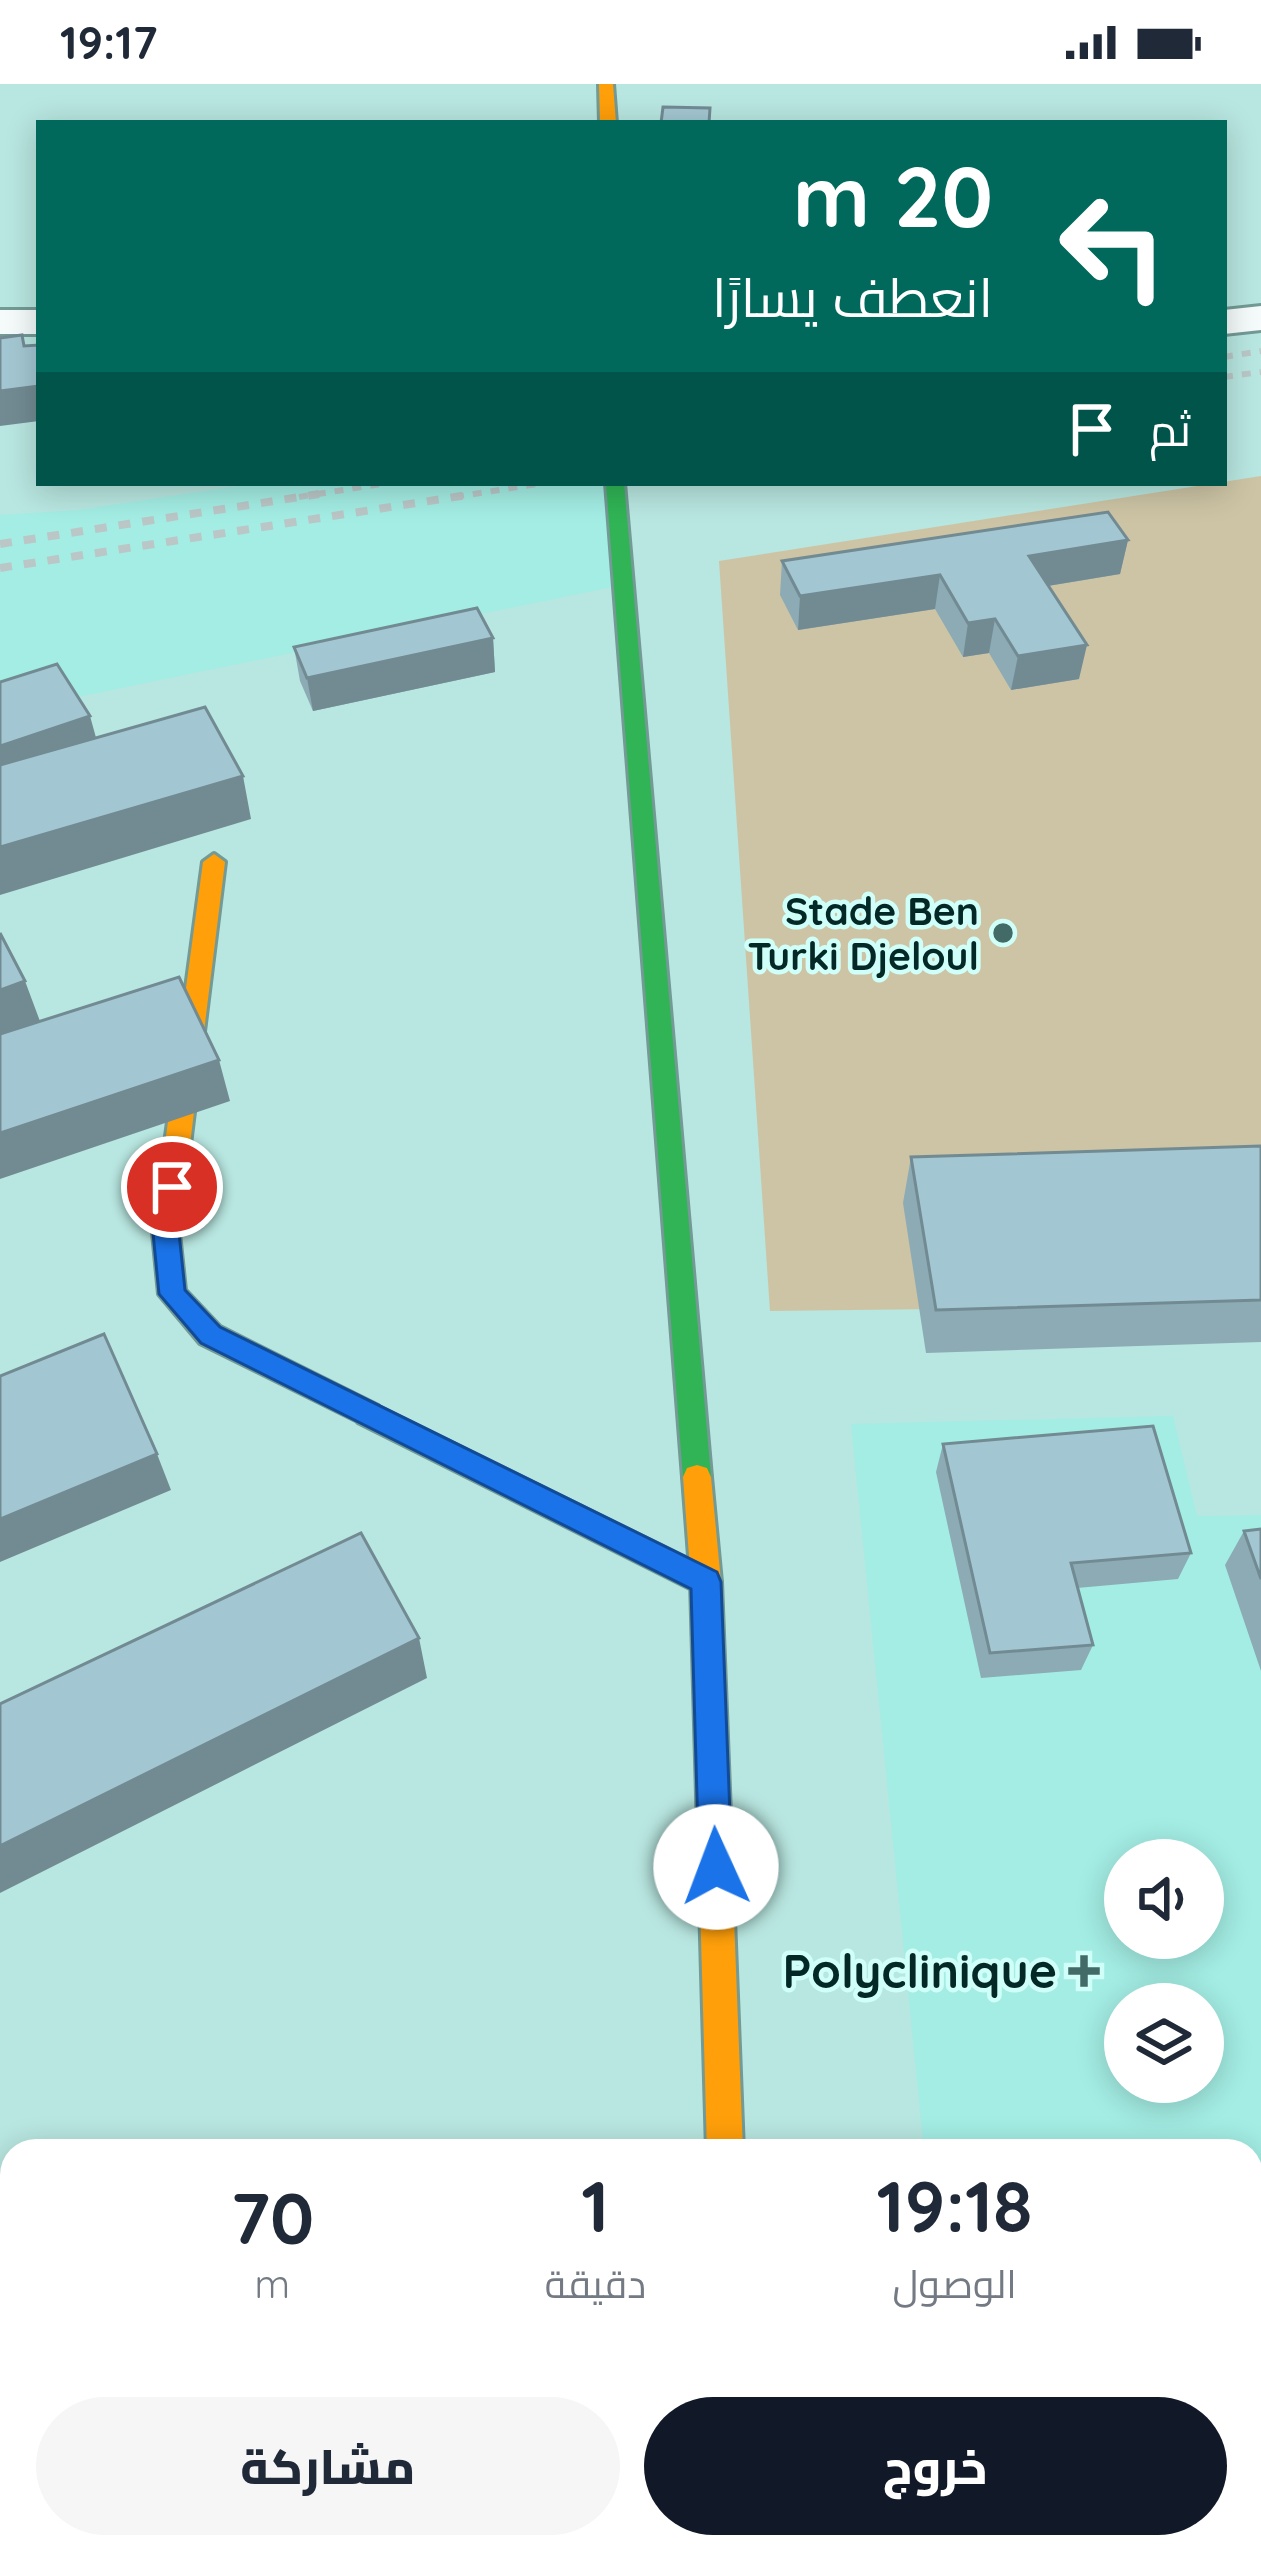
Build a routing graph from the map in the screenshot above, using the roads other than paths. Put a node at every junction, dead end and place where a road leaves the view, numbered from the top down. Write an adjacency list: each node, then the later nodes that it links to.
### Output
1 (606, 84): 2 (main road)
2 (608, 120)
3 (1261, 317): 6 (street)
4 (0, 322): 5 (street)
5 (36, 322)
6 (1227, 322)
7 (615, 486): 9 (main road)
8 (214, 862): 9 (main road)
9 (706, 1582): 10 (main road)
10 (725, 2139)

